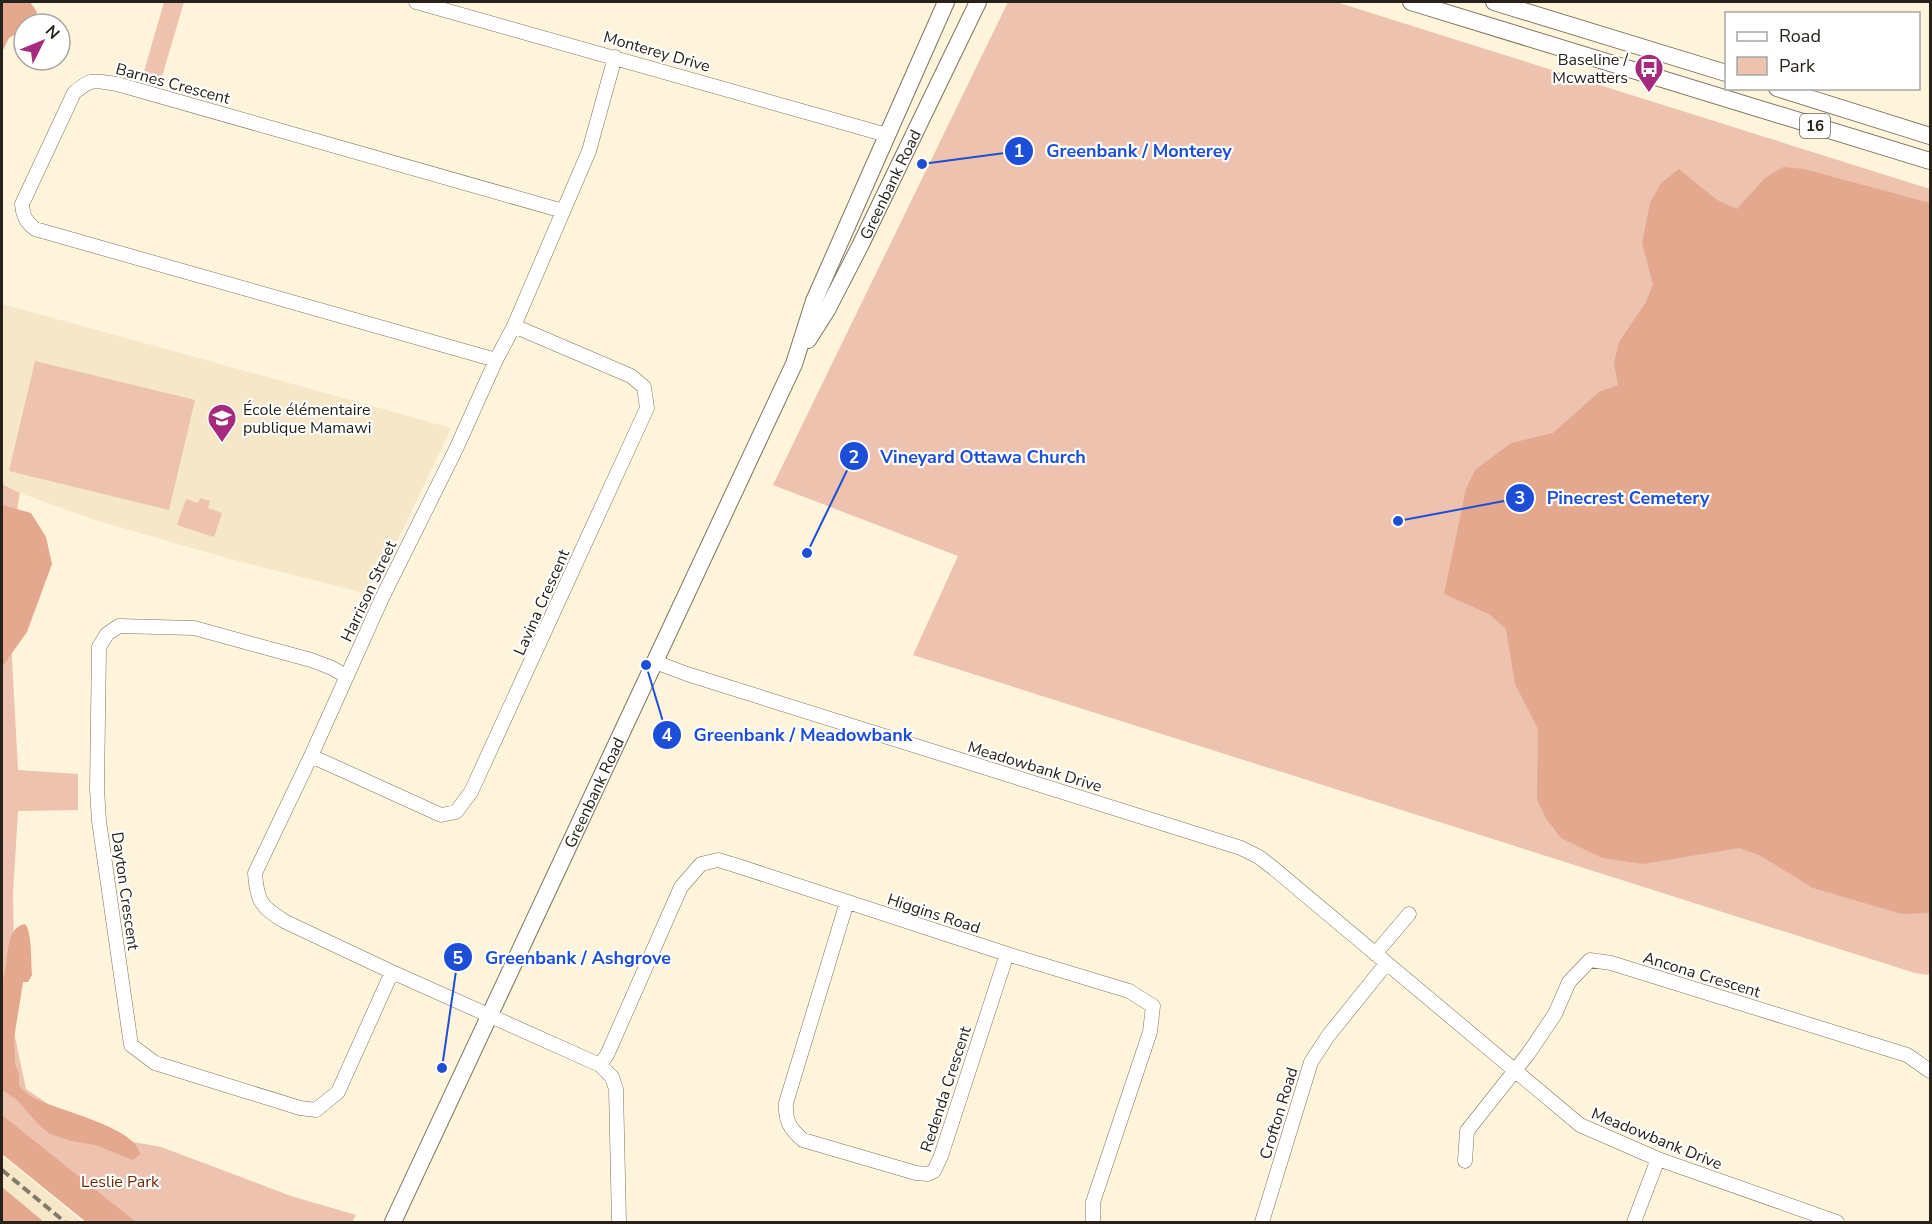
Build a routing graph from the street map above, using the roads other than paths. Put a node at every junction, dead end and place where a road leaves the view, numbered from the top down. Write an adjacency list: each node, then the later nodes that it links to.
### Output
1 (416, 2): 7 (street, Monterey Drive)
2 (946, 2): 10 (main road, Greenbank Road)
3 (978, 2): 16 (main road, Greenbank Road)
4 (1411, 2): 6 (main road, 16)
5 (1494, 2): 8 (main road)
6 (1431, 4): 12 (main road, 16)
7 (615, 57): 10 (street, Monterey Drive); 13 (street, Harrison Street)
8 (1725, 73)
9 (1783, 90): 11 (main road, 16)
10 (887, 135): 16 (main road, Greenbank Road)
11 (1930, 136)
12 (1930, 161)
13 (563, 211): 14 (street, Harrison Street); 15 (street, Barnes Crescent)
14 (514, 326): 15 (street, Harrison Street); 19 (street, Lavina Crescent)
15 (496, 360): 18 (street, Harrison Street)
16 (794, 364): 17 (main road, Greenbank Road)
17 (655, 662): 23 (street, Meadowbank Drive); 26 (main road, Greenbank Road)
18 (346, 676): 19 (street, Harrison Street); 25 (street, Dayton Crescent)
19 (311, 756): 25 (street, Harrison Street)
20 (848, 902): 22 (street, Higgins Road); 22 (street, Redenda Crescent); 27 (street, Higgins Road)
21 (1409, 914): 23 (street)
22 (1007, 954): 34 (street, Higgins Road)
23 (1375, 954): 24 (street, Meadowbank Drive)
24 (1386, 964): 29 (street, Meadowbank Drive); 35 (street, Crofton Road)
25 (392, 972): 26 (street, Harrison Street)
26 (490, 1016): 27 (street, Harrison Street); 32 (main road, Greenbank Road)
27 (600, 1065): 33 (street)
28 (1930, 1071): 29 (street, Ancona Crescent)
29 (1514, 1072): 30 (street, Meadowbank Drive); 31 (street)
30 (1659, 1158): 36 (street); 37 (street, Meadowbank Drive)
31 (1465, 1161)
32 (393, 1222)
33 (619, 1222)
34 (1094, 1222)
35 (1262, 1222)
36 (1634, 1222)
37 (1837, 1222)

